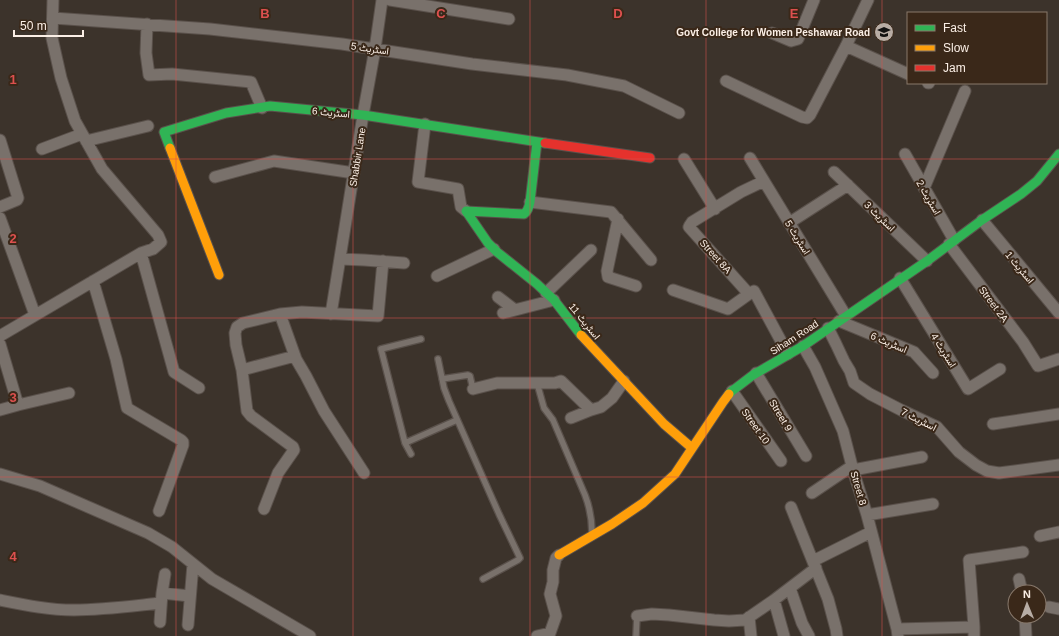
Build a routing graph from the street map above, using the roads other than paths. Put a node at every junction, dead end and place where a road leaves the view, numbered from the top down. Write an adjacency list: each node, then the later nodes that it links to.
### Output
1 (54, 0): 6 (street)
2 (382, 0): 11 (street, Shabbir Lane)
3 (390, 0): 7 (street)
4 (814, 0): 9 (street)
5 (868, 0): 10 (street)
6 (53, 18): 8 (street, اسٹریٹ 5); 20 (street)
7 (509, 19)
8 (148, 24): 11 (street, اسٹریٹ 5); 15 (street)
9 (772, 34)
10 (846, 46): 12 (street); 13 (street)
11 (375, 49): 16 (street, اسٹریٹ 5); 17 (street, Shabbir Lane)
12 (907, 74)
13 (726, 81)
14 (965, 91): 34 (street)
15 (262, 108): 17 (street, اسٹریٹ 6); 52 (street, اسٹریٹ 6)
16 (679, 113)
17 (363, 115): 18 (street, اسٹریٹ 6); 30 (street, Shabbir Lane)
18 (425, 124): 22 (street, اسٹریٹ 6); 38 (street)
19 (148, 126): 20 (street)
20 (84, 137): 23 (street); 46 (street)
21 (0, 140): 36 (street)
22 (537, 142): 26 (street, اسٹریٹ 6); 35 (street)
23 (42, 149)
24 (905, 154): 34 (street, اسٹریٹ 2)
25 (1059, 154): 41 (street, Siham Road)
26 (650, 158)
27 (750, 158): 32 (street, اسٹریٹ 5)
28 (684, 159): 37 (street)
29 (834, 172): 33 (street, اسٹریٹ 3)
30 (354, 173): 31 (street); 47 (street, Shabbir Lane)
31 (215, 177)
32 (764, 181): 37 (street, Street 8A); 42 (street, اسٹریٹ 5)
33 (848, 185): 42 (street); 49 (street, اسٹریٹ 3)
34 (924, 188): 43 (street, اسٹریٹ 2)
35 (530, 202): 38 (street); 40 (street)
36 (0, 207)
37 (715, 209): 58 (street, Street 8A)
38 (468, 211): 44 (street, اسٹریٹ 11)
39 (0, 218): 66 (street)
40 (618, 219): 48 (street); 56 (street)
41 (982, 220): 43 (street, Siham Road); 63 (street, اسٹریٹ 1)
42 (789, 223): 67 (street, اسٹریٹ 5)
43 (952, 242): 49 (street, Siham Road); 76 (street, Street 2A)
44 (494, 249): 53 (street); 60 (street, اسٹریٹ 11)
45 (591, 250): 60 (street)
46 (141, 253): 55 (street); 85 (street)
47 (340, 259): 50 (street); 65 (street, Shabbir Lane)
48 (651, 260)
49 (927, 260): 54 (street, Siham Road)
50 (383, 261): 51 (street); 65 (street)
51 (404, 263)
52 (219, 275)
53 (437, 276)
54 (900, 278): 67 (street, Siham Road); 77 (street, اسٹریٹ 4)
55 (93, 281): 66 (street); 110 (street)
56 (636, 286)
57 (673, 290): 58 (street)
58 (749, 294): 73 (street, Street 8A)
59 (498, 297): 61 (street)
60 (550, 297): 61 (street); 83 (street, اسٹریٹ 11)
61 (515, 310): 62 (street)
62 (503, 313)
63 (1059, 313)
64 (280, 314): 65 (street); 74 (street); 78 (street)
65 (331, 314)
66 (35, 315): 69 (street)
67 (843, 318): 68 (street, Siham Road); 79 (street, اسٹریٹ 6)
68 (828, 328): 72 (street, Siham Road); 102 (street, اسٹریٹ 7)
69 (0, 336)
70 (421, 339): 96 (lane)
71 (0, 344): 81 (street)
72 (803, 346): 73 (street, Siham Road); 103 (street, Street 8)
73 (788, 354): 80 (street, Siham Road)
74 (295, 356): 78 (street); 104 (street)
75 (438, 359): 82 (lane)
76 (1059, 359)
77 (1000, 369)
78 (242, 370): 109 (street)
79 (933, 373)
80 (756, 374): 87 (street, Siham Road); 99 (street, Street 9)
81 (5, 379): 89 (street)
82 (442, 379): 86 (lane); 94 (lane)
83 (624, 382): 91 (street); 97 (street, اسٹریٹ 11)
84 (537, 383): 86 (street); 91 (street); 114 (lane)
85 (199, 388)
86 (473, 389)
87 (732, 391): 97 (street, Siham Road); 101 (street, Street 10)
88 (69, 392): 89 (street)
89 (18, 405): 90 (street)
90 (0, 410)
91 (591, 410): 93 (street)
92 (1059, 414): 95 (street)
93 (571, 418)
94 (457, 420): 96 (lane); 121 (lane)
95 (993, 424)
96 (405, 443): 98 (lane)
97 (692, 448): 114 (street, Siham Road)
98 (410, 454)
99 (806, 456)
100 (922, 457): 103 (street)
101 (781, 461)
102 (1059, 465)
103 (853, 468): 106 (street); 111 (street, Street 8)
104 (364, 473)
105 (0, 474): 118 (street)
106 (812, 493)
107 (933, 504): 111 (street)
108 (791, 507): 119 (street)
109 (264, 509)
110 (160, 511)
111 (867, 515): 112 (street, Street 8)
112 (871, 532): 119 (street); 136 (street, Street 8)
113 (1059, 532): 115 (street)
114 (592, 535): 117 (street, Siham Road)
115 (1040, 536)
116 (1023, 552): 135 (street)
117 (559, 555): 137 (street)
118 (193, 564): 125 (street); 134 (street)
119 (814, 565): 124 (street); 144 (street)
120 (165, 574): 126 (street)
121 (483, 579)
122 (1019, 579): 123 (street)
123 (1020, 584)
124 (790, 588): 128 (street); 143 (street)
125 (190, 596): 126 (street); 133 (street)
126 (161, 598): 127 (street); 131 (street)
127 (0, 600)
128 (774, 600): 130 (street); 142 (street)
129 (637, 616): 130 (street); 140 (lane)
130 (749, 617): 141 (street)
131 (160, 622)
132 (1025, 624): 145 (street)
133 (188, 625)
134 (294, 632): 138 (street)
135 (974, 632): 136 (street)
136 (897, 633)
137 (554, 634): 139 (street)
138 (310, 636)
139 (537, 636)
140 (636, 636)
141 (751, 636)
142 (784, 636)
143 (809, 636)
144 (837, 636)
145 (1026, 636)

